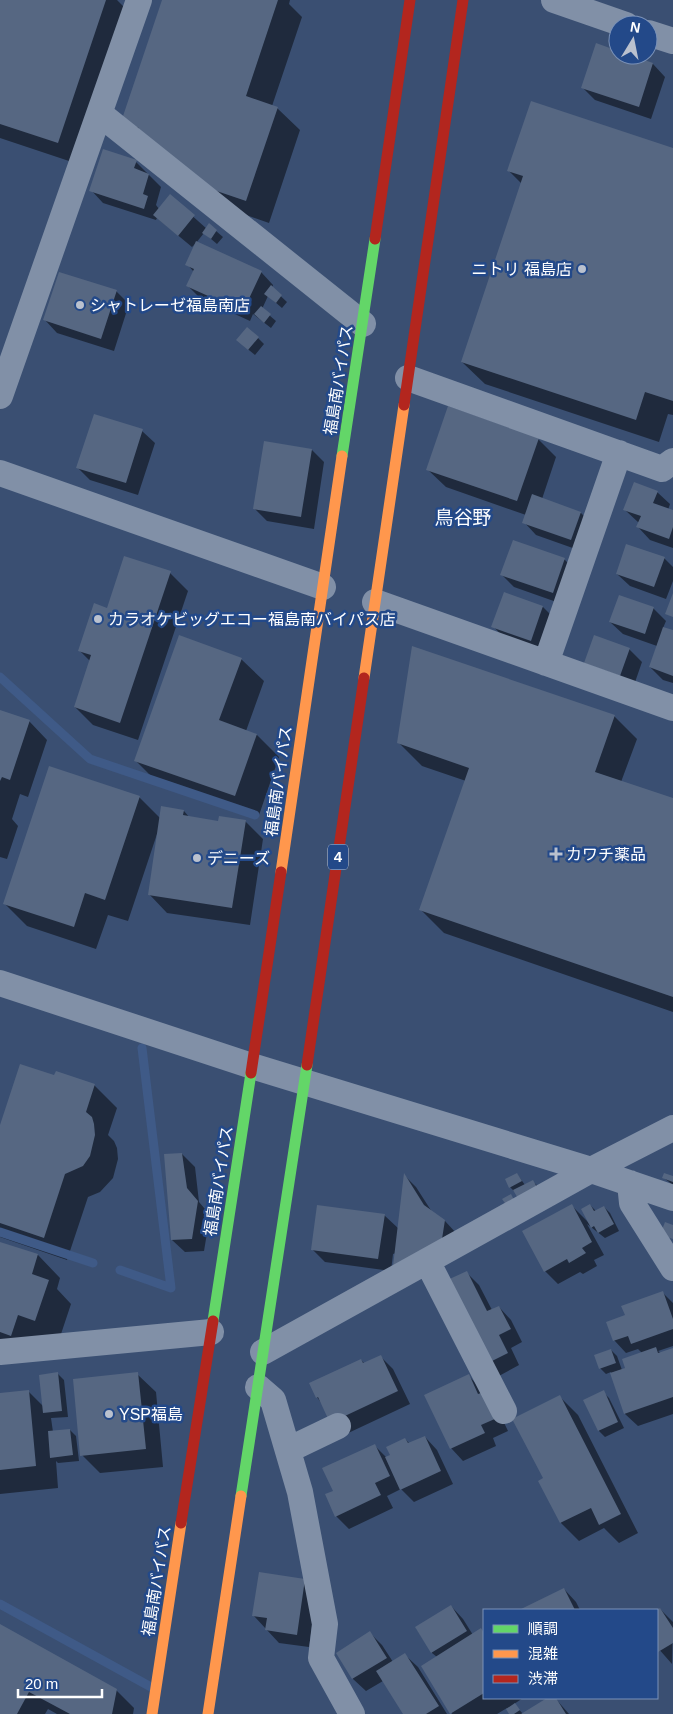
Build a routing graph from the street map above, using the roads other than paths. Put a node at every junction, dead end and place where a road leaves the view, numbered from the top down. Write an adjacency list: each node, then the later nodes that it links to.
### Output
1 (140, 0): 8 (street)
2 (410, 0): 9 (highway, 福島南バイパス)
3 (463, 0): 10 (highway, 4)
4 (554, 0): 5 (street)
5 (608, 19)
6 (658, 36): 7 (street)
7 (673, 41)
8 (100, 114): 9 (street); 11 (street)
9 (363, 324): 15 (highway, 福島南バイパス)
10 (408, 378): 12 (street); 16 (highway, 4)
11 (0, 396)
12 (619, 453): 13 (street); 17 (street)
13 (669, 472)
14 (0, 473): 15 (street)
15 (323, 587): 20 (highway, 福島南バイパス)
16 (375, 602): 17 (street); 21 (highway, 4)
17 (546, 662): 18 (street)
18 (673, 708)
19 (0, 983): 20 (street)
20 (252, 1066): 21 (street); 28 (highway, 福島南バイパス)
21 (305, 1081): 23 (street); 30 (highway, 4)
22 (673, 1128): 23 (street)
23 (591, 1170): 24 (street); 26 (street)
24 (630, 1183): 25 (street); 27 (street)
25 (673, 1198)
26 (427, 1260): 30 (street); 32 (street)
27 (673, 1268)
28 (211, 1332): 29 (street); 35 (highway, 福島南バイパス)
29 (0, 1352)
30 (263, 1352): 31 (highway, 4)
31 (258, 1387): 34 (street); 36 (highway, 4)
32 (504, 1411)
33 (338, 1426): 34 (street)
34 (288, 1450): 37 (street)
35 (152, 1714)
36 (208, 1714)
37 (352, 1714)

